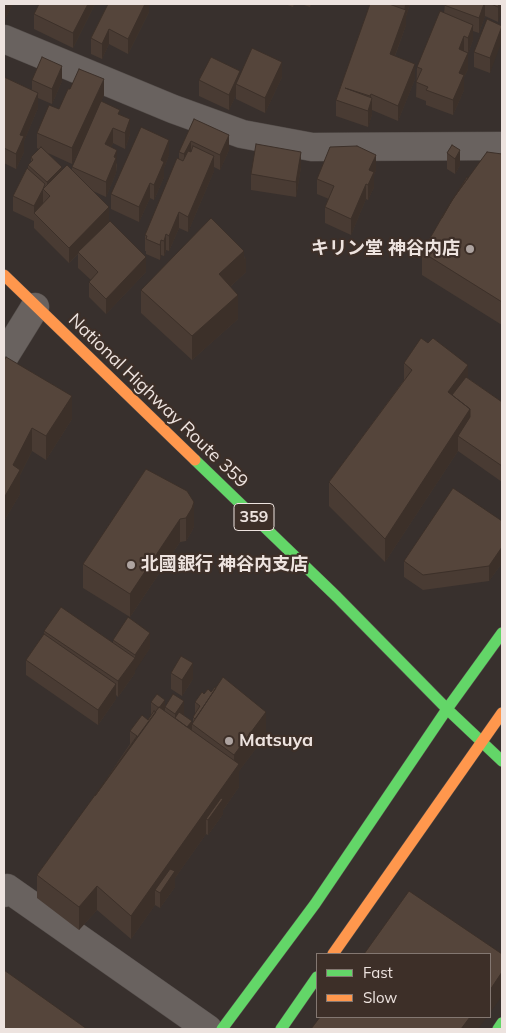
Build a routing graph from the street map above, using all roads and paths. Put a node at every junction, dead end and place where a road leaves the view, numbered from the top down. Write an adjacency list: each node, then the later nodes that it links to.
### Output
1 (4, 40): 2 (street)
2 (502, 146)
3 (4, 275): 4 (main road, National Highway Route 359 / 359)
4 (35, 307): 5 (street); 7 (main road, National Highway Route 359 / 359)
5 (4, 357)
6 (502, 633): 7 (main road)
7 (447, 709): 9 (main road, National Highway Route 359 / 359); 16 (main road)
8 (502, 713): 9 (main road)
9 (482, 741): 10 (main road, National Highway Route 359 / 359); 12 (main road)
10 (502, 761)
11 (4, 893): 15 (street)
12 (334, 953)
13 (316, 978): 17 (main road)
14 (502, 1023): 18 (main road)
15 (208, 1029)
16 (222, 1029)
17 (281, 1029)
18 (498, 1029)

